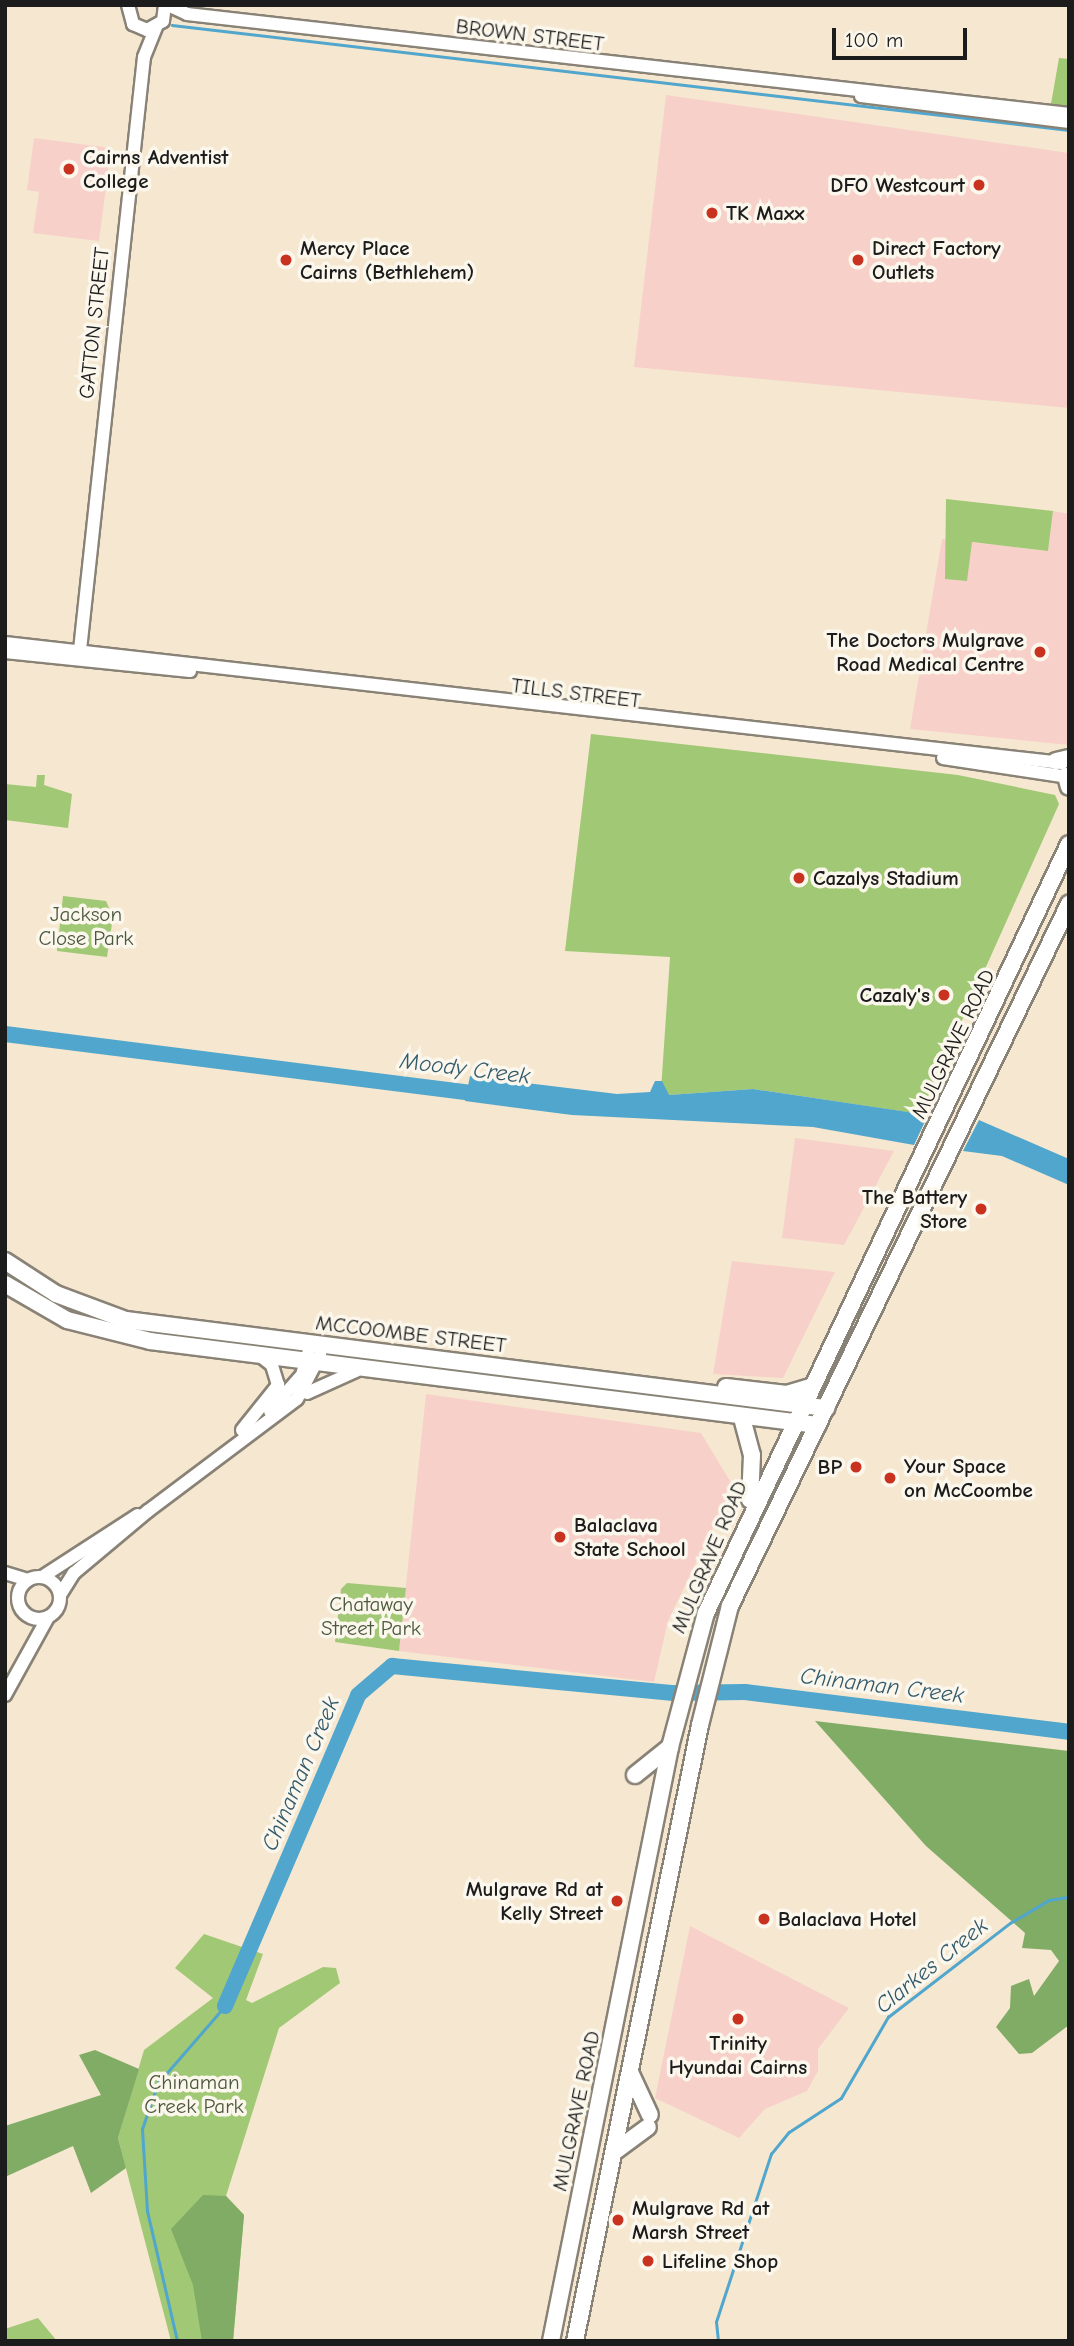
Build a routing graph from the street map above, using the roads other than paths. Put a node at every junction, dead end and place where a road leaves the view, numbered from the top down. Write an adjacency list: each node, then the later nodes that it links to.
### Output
1 (128, 5): 5 (street, GATTON STREET)
2 (166, 5): 3 (street, BROWN STREET); 4 (street, GATTON STREET)
3 (187, 14): 4 (street, BROWN STREET); 7 (street, BROWN STREET)
4 (160, 24): 5 (street, BROWN STREET); 6 (street, GATTON STREET)
5 (137, 28): 6 (street, GATTON STREET)
6 (144, 57): 12 (street, GATTON STREET)
7 (828, 88): 8 (street, BROWN STREET); 9 (street, BROWN STREET)
8 (1069, 114)
9 (1069, 122)
10 (5, 643): 12 (street, TILLS STREET)
11 (5, 652): 12 (street, TILLS STREET)
12 (75, 653): 13 (street, TILLS STREET)
13 (1066, 771)
14 (1069, 844): 16 (main road, MULGRAVE ROAD)
15 (1069, 904): 17 (main road, MULGRAVE ROAD)
16 (1023, 944): 17 (main road); 23 (main road, MULGRAVE ROAD)
17 (1051, 947): 27 (main road, MULGRAVE ROAD)
18 (5, 1261): 20 (main road, MCCOOMBE STREET)
19 (5, 1284): 21 (main road, MCCOOMBE STREET)
20 (315, 1351): 21 (main road, MCCOOMBE STREET); 22 (main road, MCCOOMBE STREET); 24 (main road, MCCOOMBE STREET); 25 (street); 29 (street)
21 (257, 1353): 32 (street)
22 (419, 1371): 25 (street); 28 (main road, MCCOOMBE STREET)
23 (807, 1388): 24 (main road); 26 (main road, MULGRAVE ROAD)
24 (694, 1392): 26 (main road, MCCOOMBE STREET)
25 (297, 1399): 29 (street)
26 (798, 1407): 27 (main road, MCCOOMBE STREET); 30 (main road, MULGRAVE ROAD)
27 (826, 1408): 31 (main road, MULGRAVE ROAD)
28 (742, 1418): 30 (main road, MCCOOMBE STREET); 34 (main road)
29 (264, 1420): 32 (street)
30 (790, 1423): 31 (main road, MCCOOMBE STREET); 34 (main road, MULGRAVE ROAD)
31 (818, 1425): 47 (main road, MULGRAVE ROAD)
32 (223, 1451): 33 (street)
33 (148, 1511): 36 (street); 39 (street)
34 (749, 1513): 45 (main road, MULGRAVE ROAD)
35 (5, 1573): 37 (street)
36 (42, 1577): 37 (street); 39 (street)
37 (28, 1580): 40 (street)
38 (5, 1587): 40 (street)
39 (60, 1595): 42 (street)
40 (18, 1598): 41 (street)
41 (23, 1612): 42 (street); 43 (street)
42 (48, 1617): 43 (street)
43 (21, 1664): 44 (street)
44 (5, 1695)
45 (670, 1748): 46 (main road); 49 (main road, MULGRAVE ROAD)
46 (635, 1775)
47 (630, 2072): 48 (main road, MULGRAVE ROAD); 48 (main road)
48 (614, 2152): 50 (main road, MULGRAVE ROAD)
49 (551, 2341)
50 (575, 2341)

